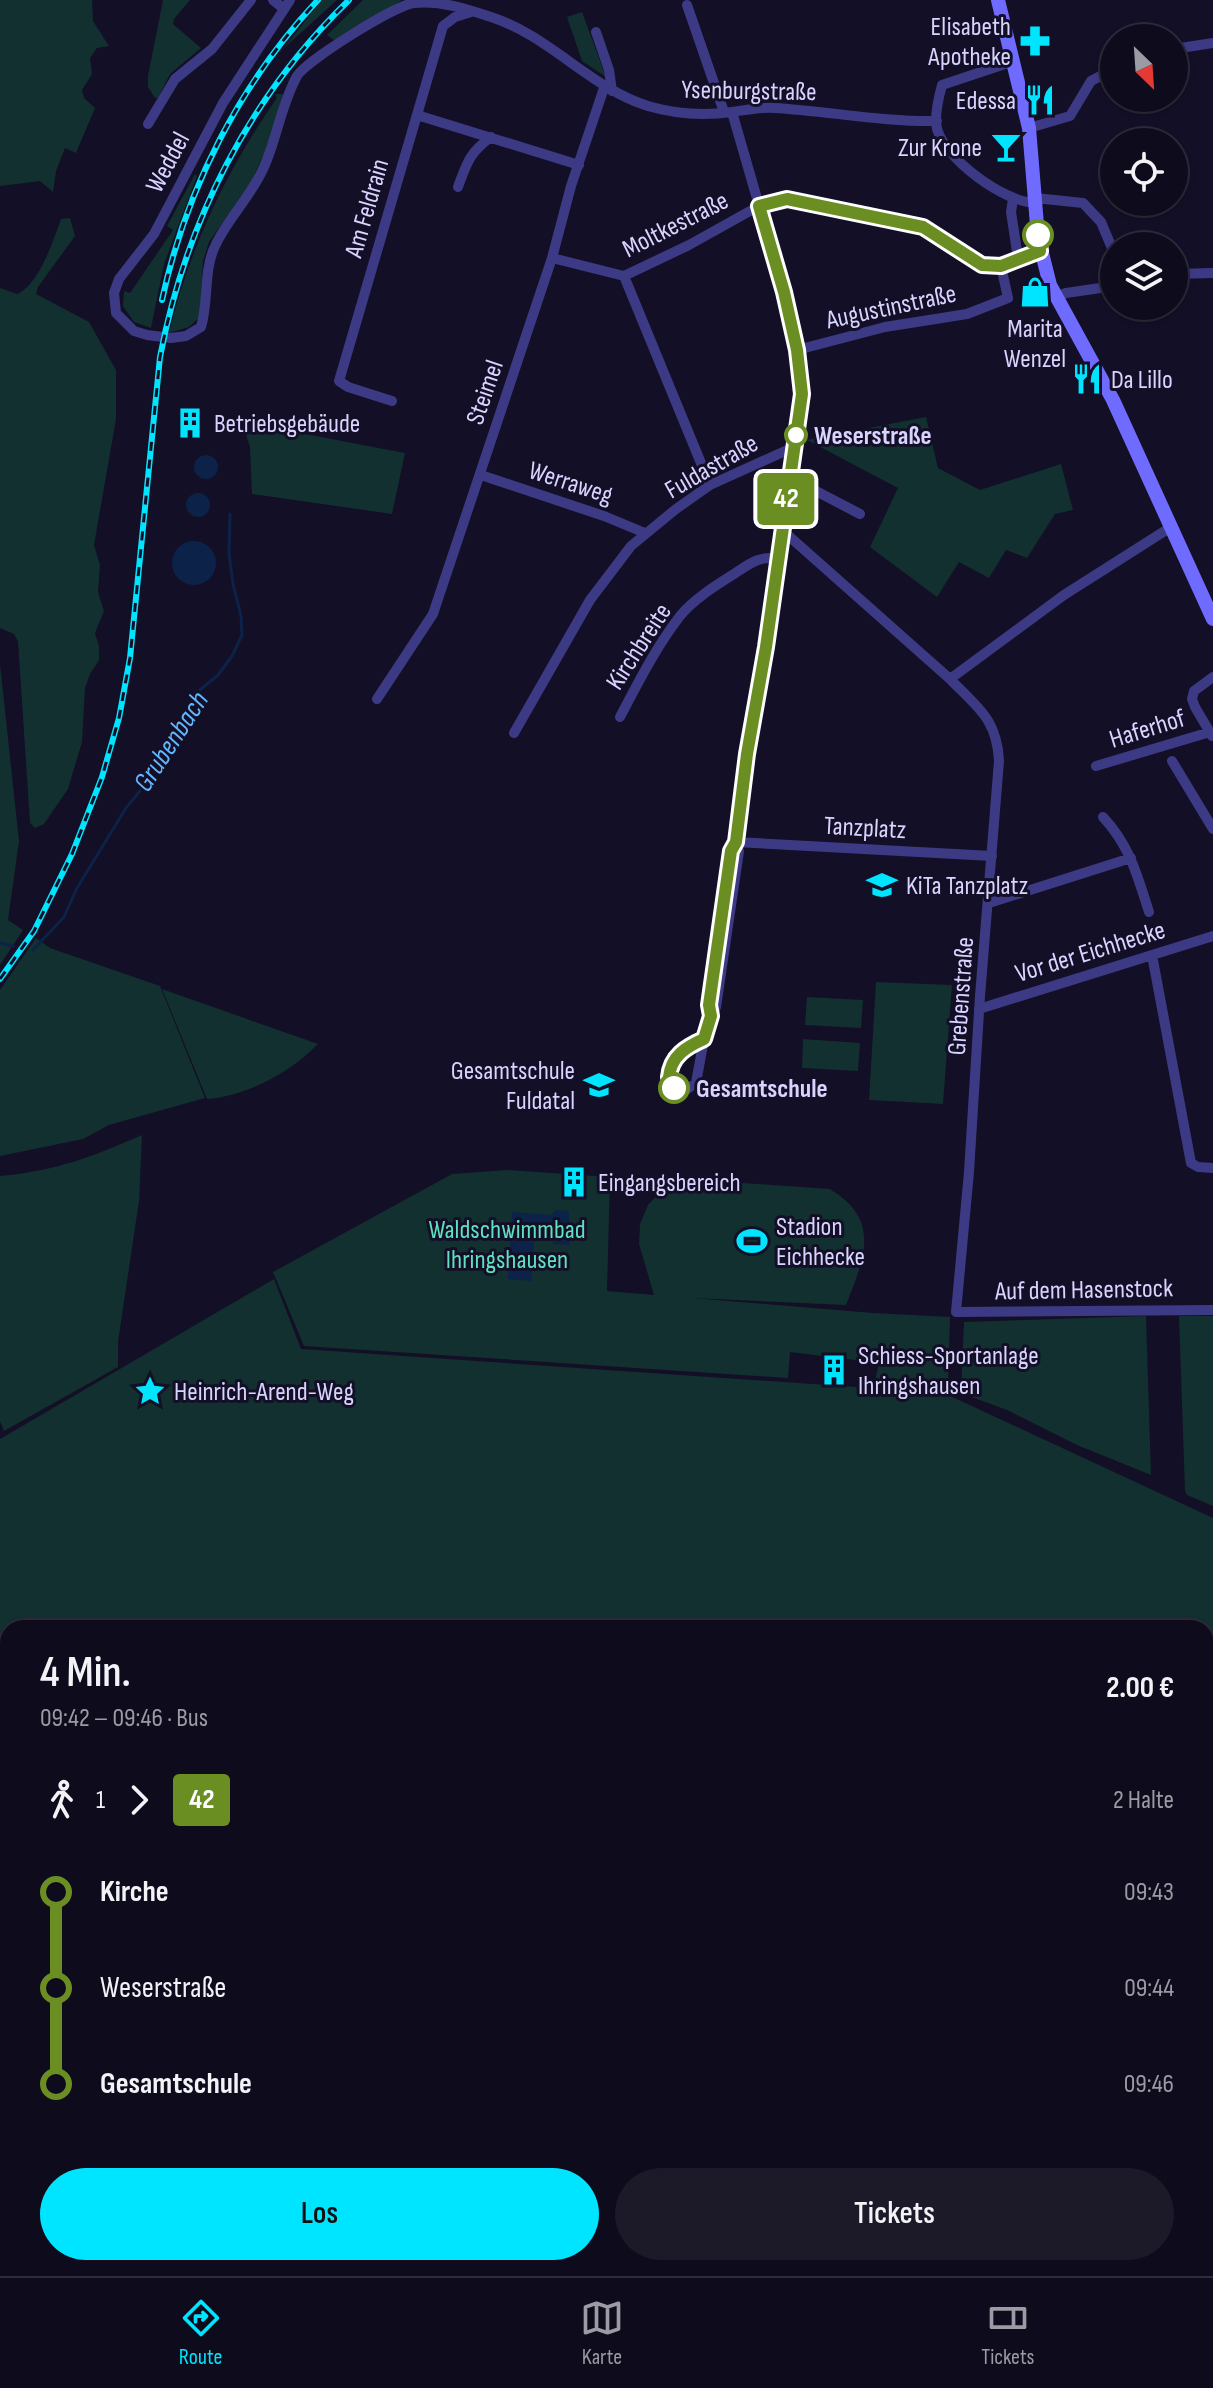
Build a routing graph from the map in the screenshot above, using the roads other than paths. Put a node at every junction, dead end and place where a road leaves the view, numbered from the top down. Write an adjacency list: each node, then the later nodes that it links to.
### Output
1 (251, 0): 17 (street)
2 (273, 0): 5 (street)
3 (998, 0): 11 (street)
4 (434, 2): 7 (street, Ysenburgstraße); 35 (street, Ysenburgstraße)
5 (286, 4): 35 (street, Weddel)
6 (687, 5): 14 (street, Fuldastraße)
7 (473, 11): 13 (street, Ysenburgstraße); 15 (street, Am Feldrain)
8 (596, 32): 13 (street)
9 (1213, 43): 10 (street)
10 (1188, 47)
11 (1014, 61): 16 (street); 18 (street)
12 (1100, 76): 18 (street)
13 (609, 88): 14 (street, Ysenburgstraße); 20 (street, Steimel)
14 (728, 112): 16 (street, Ysenburgstraße); 24 (street, Fuldastraße)
15 (417, 115): 19 (street); 37 (street, Am Feldrain)
16 (937, 121): 22 (street)
17 (148, 124)
18 (1029, 128): 23 (street)
19 (491, 137): 20 (street); 21 (street)
20 (579, 165): 27 (street, Steimel)
21 (458, 187)
22 (1013, 199): 23 (street); 28 (street)
23 (1035, 200): 25 (street); 26 (street)
24 (759, 206): 29 (street, Moltkestraße); 32 (street, Moltkestraße); 36 (street, Fuldastraße)
25 (1105, 232)
26 (1040, 251): 28 (street); 34 (street)
27 (552, 258): 32 (street, Moltkestraße); 39 (street, Steimel)
28 (1018, 258): 29 (street)
29 (1001, 266): 36 (street, Augustinstraße)
30 (1213, 273): 31 (street)
31 (1188, 274)
32 (624, 276): 41 (street)
33 (1100, 288): 34 (street)
34 (1056, 297): 43 (street)
35 (147, 335)
36 (797, 350): 38 (street, Fuldastraße)
37 (392, 401)
38 (794, 447): 40 (street); 41 (street, Fuldastraße)
39 (481, 475): 45 (street, Werraweg); 50 (street, Steimel)
40 (789, 477): 42 (street); 44 (street)
41 (710, 485): 45 (street, Fuldastraße)
42 (860, 514)
43 (1171, 527): 47 (street); 49 (street)
44 (782, 530): 46 (street); 49 (street, Grebenstraße)
45 (645, 533): 52 (street, Fuldastraße)
46 (778, 559): 51 (street, Kirchbreite); 58 (street)
47 (1213, 619)
48 (1213, 677): 53 (street)
49 (950, 679): 59 (street, Grebenstraße)
50 (377, 699)
51 (620, 717)
52 (514, 733)
53 (1211, 735): 55 (street, Haferhof)
54 (1172, 761): 57 (street)
55 (1096, 766)
56 (1103, 817): 60 (street)
57 (1213, 829)
58 (736, 842): 59 (street, Tanzplatz); 66 (street)
59 (992, 856): 61 (street, Grebenstraße)
60 (1131, 858): 61 (street); 62 (street)
61 (989, 903): 65 (street, Grebenstraße)
62 (1149, 912)
63 (1213, 936): 64 (street, Vor der Eichhecke)
64 (1152, 955): 65 (street, Vor der Eichhecke); 67 (street)
65 (979, 1009): 69 (street, Grebenstraße)
66 (704, 1039): 66 (street)
67 (1213, 1168)
68 (1213, 1310): 69 (street, Auf dem Hasenstock)
69 (956, 1312)

